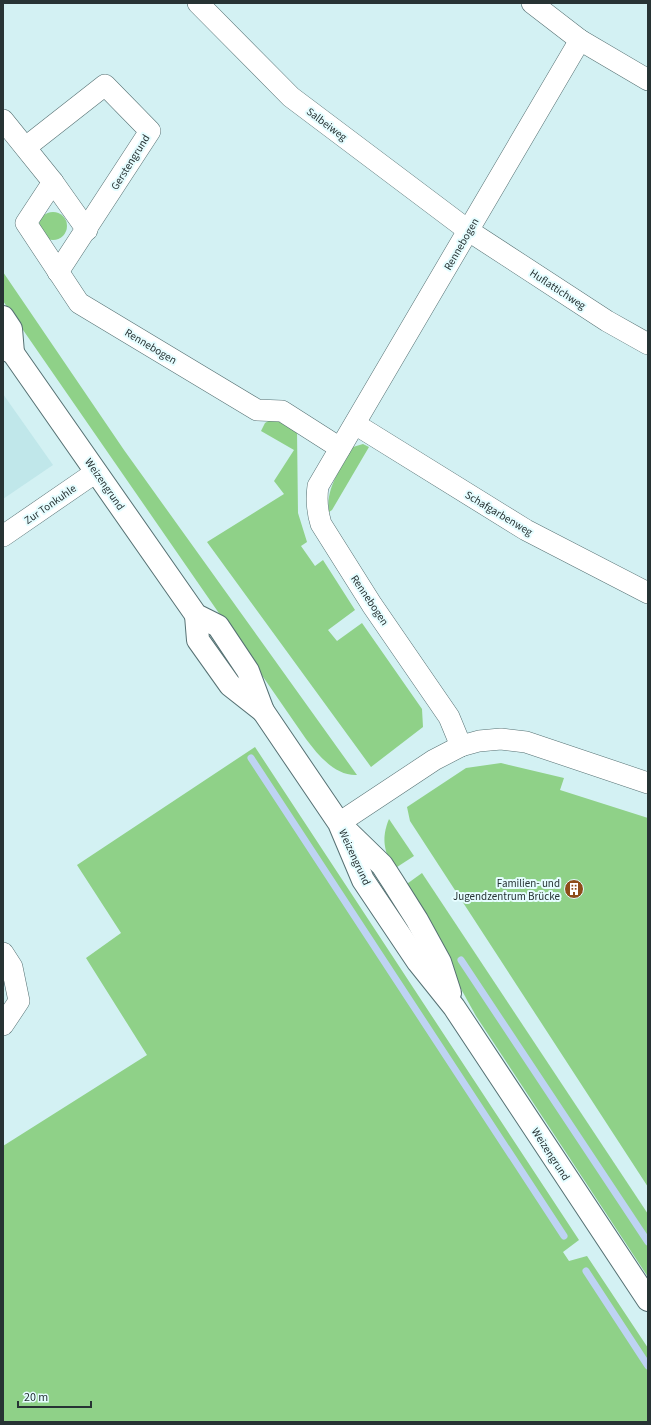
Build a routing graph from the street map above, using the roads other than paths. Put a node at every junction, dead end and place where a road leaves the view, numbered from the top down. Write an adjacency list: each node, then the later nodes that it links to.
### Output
1 (198, 3): 9 (street, Salbeiweg)
2 (532, 3): 3 (street)
3 (580, 40): 4 (street); 9 (street, Rennebogen)
4 (648, 80)
5 (3, 120): 6 (street)
6 (26, 147): 7 (street); 8 (street, Gerstengrund)
7 (53, 182): 8 (street); 10 (street)
8 (87, 230): 10 (street, Gerstengrund)
9 (469, 231): 12 (street, Huflattichweg); 14 (street, Rennebogen)
10 (58, 272): 15 (street, Rennebogen)
11 (3, 317): 13 (main road, Weizengrund)
12 (648, 344)
13 (8, 351): 16 (main road, Weizengrund)
14 (354, 424): 15 (street, Rennebogen); 18 (street, Schafgarbenweg)
15 (340, 448): 19 (street, Rennebogen)
16 (96, 472): 17 (street, Zur Tonkuhle); 21 (main road, Weizengrund)
17 (3, 536)
18 (648, 593)
19 (460, 746): 20 (street); 21 (street)
20 (648, 783)
21 (339, 823): 24 (main road, Weizengrund)
22 (3, 953): 23 (street)
23 (3, 1025)
24 (648, 1300)

